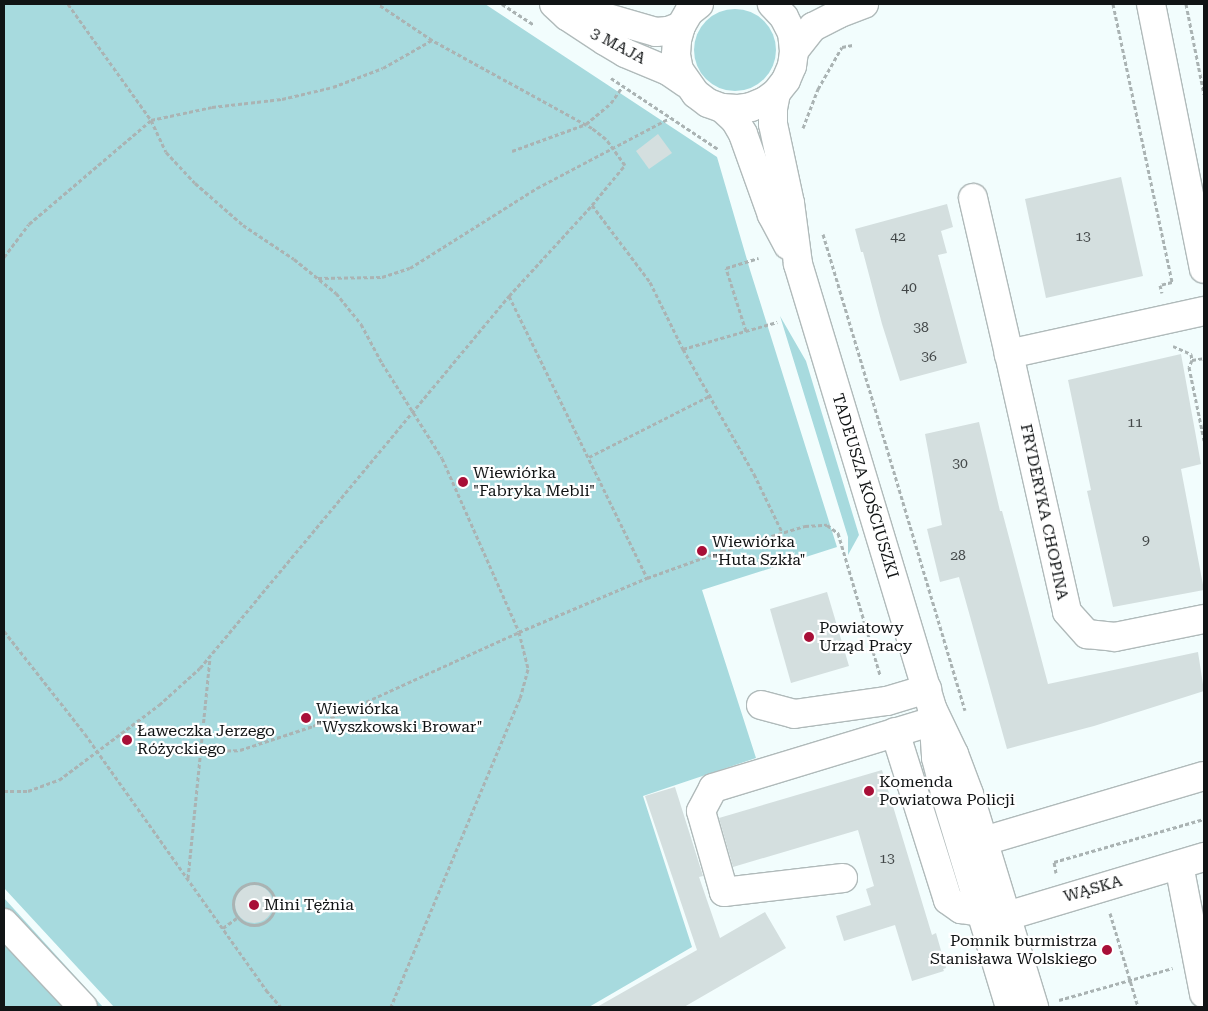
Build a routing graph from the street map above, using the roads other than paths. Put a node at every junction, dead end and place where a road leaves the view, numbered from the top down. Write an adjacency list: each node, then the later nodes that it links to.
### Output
1 (554, 4): 9 (main road, 3 MAJA)
2 (575, 4): 7 (main road, 3 MAJA)
3 (699, 4): 7 (main road)
4 (772, 4): 8 (main road)
5 (864, 4): 8 (main road)
6 (1151, 4): 14 (main road)
7 (681, 26): 9 (main road)
8 (794, 51): 10 (main road)
9 (686, 83): 11 (main road)
10 (776, 92): 11 (main road); 13 (main road, TADEUSZA KOŚCIUSZKI)
11 (722, 108): 13 (main road, TADEUSZA KOŚCIUSZKI)
12 (973, 198): 16 (main road, FRYDERYKA CHOPINA)
13 (798, 264): 19 (main road, TADEUSZA KOŚCIUSZKI)
14 (1204, 269)
15 (1204, 311): 16 (main road)
16 (1009, 354): 17 (main road, FRYDERYKA CHOPINA)
17 (1204, 619)
18 (761, 705): 19 (main road)
19 (931, 706): 20 (main road); 22 (main road, TADEUSZA KOŚCIUSZKI); 25 (main road, TADEUSZA KOŚCIUSZKI)
20 (895, 732): 24 (main road); 25 (main road)
21 (1204, 776): 22 (main road)
22 (984, 841): 25 (main road, TADEUSZA KOŚCIUSZKI)
23 (1192, 861): 25 (main road, WĄSKA); 27 (main road)
24 (843, 878)
25 (994, 915): 28 (main road, TADEUSZA KOŚCIUSZKI); 30 (main road, TADEUSZA KOŚCIUSZKI)
26 (4, 923): 29 (main road)
27 (1204, 994)
28 (1045, 1004)
29 (83, 1007)
30 (1010, 1007)

